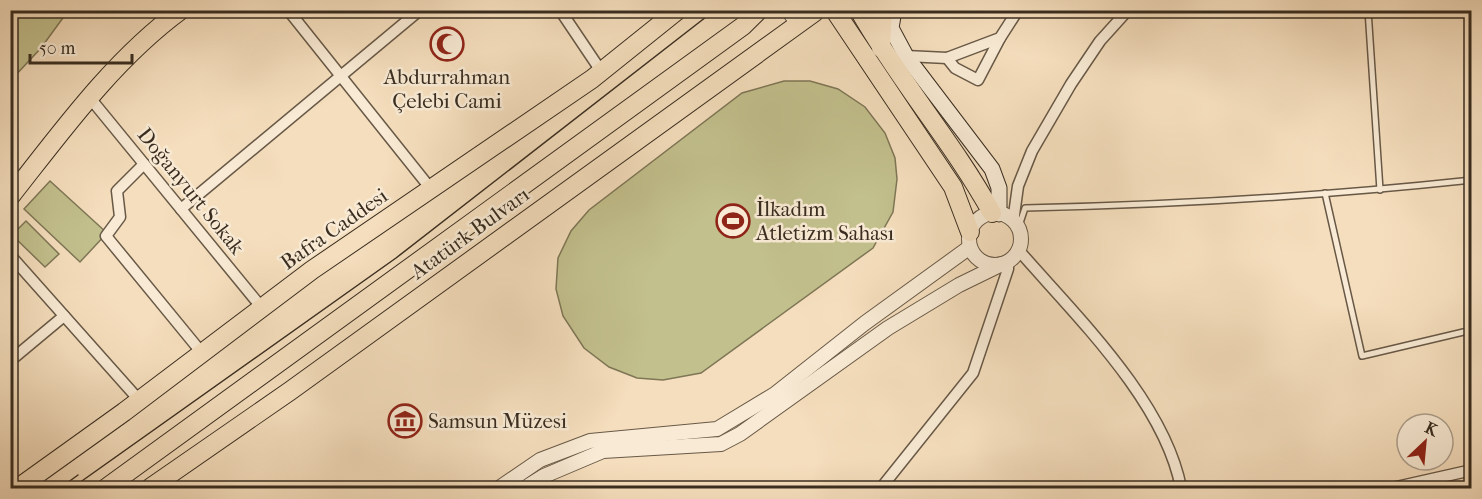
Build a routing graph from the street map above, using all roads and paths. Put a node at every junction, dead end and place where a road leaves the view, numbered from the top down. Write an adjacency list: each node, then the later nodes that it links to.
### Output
1 (164, 10): 27 (main road)
2 (181, 10): 24 (main road)
3 (288, 10): 23 (street)
4 (420, 10): 23 (street)
5 (560, 10): 22 (street)
6 (678, 10): 22 (main road, Bafra Caddesi)
7 (759, 10): 46 (main road, Atatürk Bulvarı)
8 (784, 10): 17 (street)
9 (859, 10): 19 (main road)
10 (883, 10): 19 (main road)
11 (894, 10): 20 (main road)
12 (1018, 10): 18 (street)
13 (1128, 10): 34 (street)
14 (1368, 10): 29 (lane)
15 (814, 11): 16 (main road, Atatürk Bulvarı); 17 (main road, Atatürk Bulvarı)
16 (842, 12): 35 (main road)
17 (796, 26): 47 (main road, Atatürk Bulvarı)
18 (1000, 38): 21 (street); 21 (street)
19 (881, 49): 33 (main road)
20 (906, 56): 21 (street); 33 (main road)
21 (947, 57)
22 (601, 71): 28 (main road, Bafra Caddesi)
23 (339, 76): 28 (street); 32 (street)
24 (90, 98): 25 (street, Doğanyurt Sokak); 31 (main road)
25 (144, 164): 32 (street, Doğanyurt Sokak); 41 (street)
26 (1472, 180): 29 (lane)
27 (10, 183)
28 (431, 189): 38 (main road, Bafra Caddesi)
29 (1380, 190): 30 (lane)
30 (1325, 193): 34 (lane); 40 (lane)
31 (10, 197)
32 (181, 209): 38 (street, Doğanyurt Sokak)
33 (995, 214): 34 (street); 35 (street)
34 (1016, 225): 37 (street)
35 (970, 239): 37 (street); 48 (street)
36 (10, 255): 39 (street)
37 (1008, 260): 49 (street); 50 (street); 51 (street)
38 (262, 308): 41 (main road, Bafra Caddesi)
39 (64, 316): 42 (street); 43 (street)
40 (1472, 330)
41 (202, 353): 43 (main road, Bafra Caddesi)
42 (10, 361)
43 (139, 400): 45 (main road, Bafra Caddesi)
44 (1472, 470): 52 (street)
45 (18, 489)
46 (106, 489)
47 (150, 489)
48 (499, 489)
49 (525, 489)
50 (881, 489)
51 (1181, 489)
52 (1392, 489)

